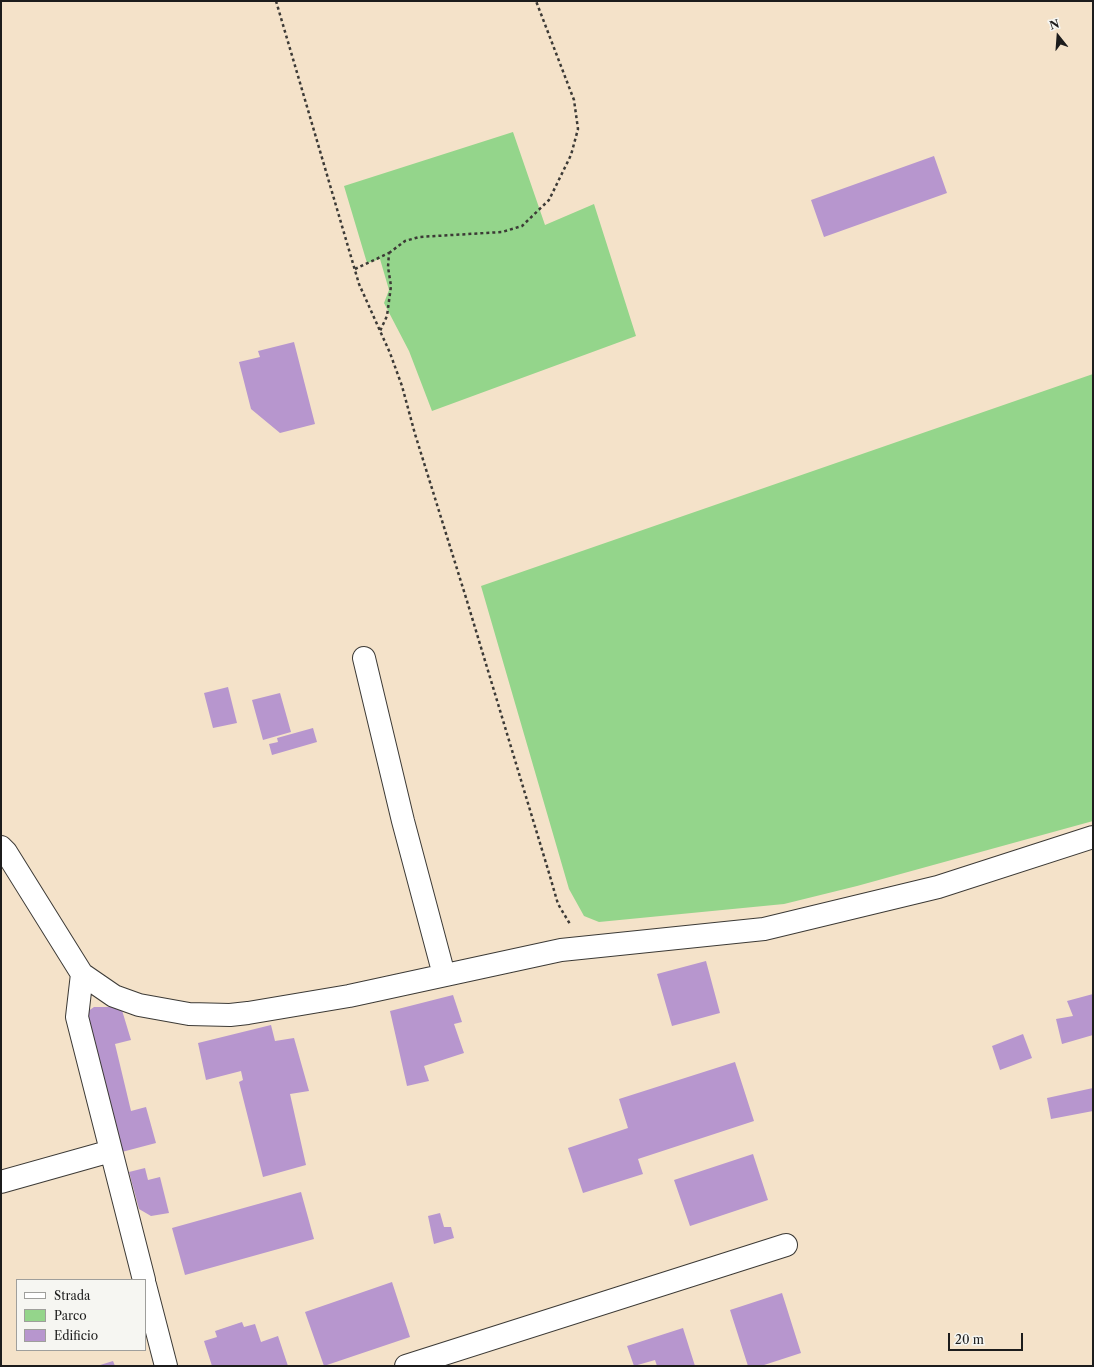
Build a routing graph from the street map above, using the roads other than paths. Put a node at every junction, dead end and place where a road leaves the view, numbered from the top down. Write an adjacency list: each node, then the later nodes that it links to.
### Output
1 (364, 658): 5 (street)
2 (1093, 837): 5 (street)
3 (1, 847): 4 (street)
4 (82, 974): 5 (street); 6 (street)
5 (444, 975)
6 (111, 1151): 7 (street); 9 (street)
7 (1, 1182)
8 (786, 1245): 12 (street)
9 (144, 1279)
10 (146, 1289): 11 (street)
11 (166, 1366)
12 (406, 1366)

